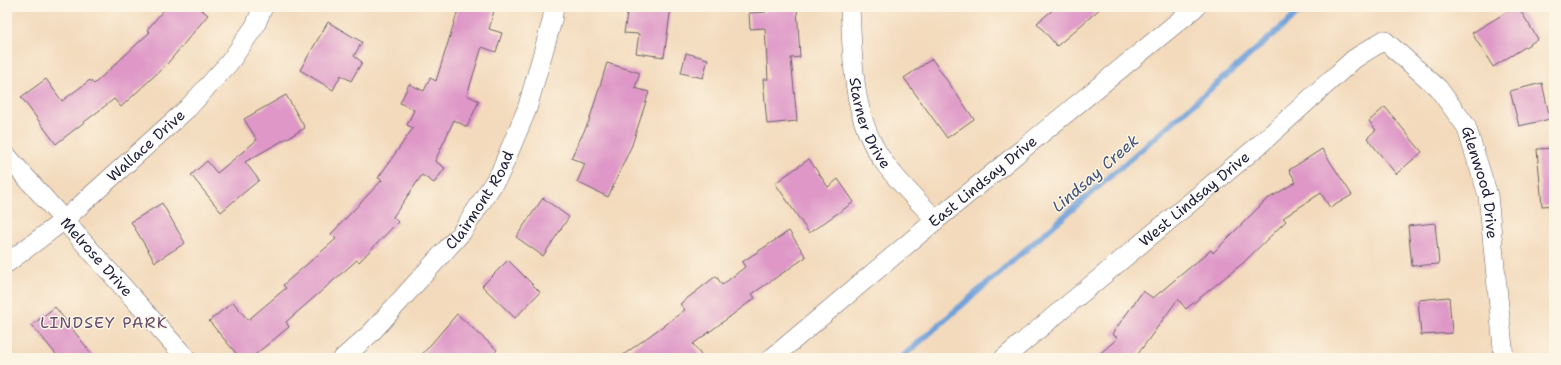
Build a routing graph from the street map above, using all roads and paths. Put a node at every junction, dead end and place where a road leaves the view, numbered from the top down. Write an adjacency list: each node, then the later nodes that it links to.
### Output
1 (263, 7): 8 (street, Wallace Drive)
2 (554, 7): 11 (street, Clairmont Road)
3 (850, 7): 7 (street, Starner Drive)
4 (1196, 7): 7 (street, East Lindsay Drive)
5 (1384, 40): 13 (street, West Lindsay Drive); 14 (street, Glenwood Drive)
6 (7, 156): 8 (street, Melrose Drive)
7 (936, 220): 12 (street, East Lindsay Drive)
8 (63, 221): 9 (street, Wallace Drive); 10 (street, Melrose Drive)
9 (7, 263)
10 (186, 358)
11 (343, 358)
12 (772, 358)
13 (1004, 358)
14 (1504, 358)

